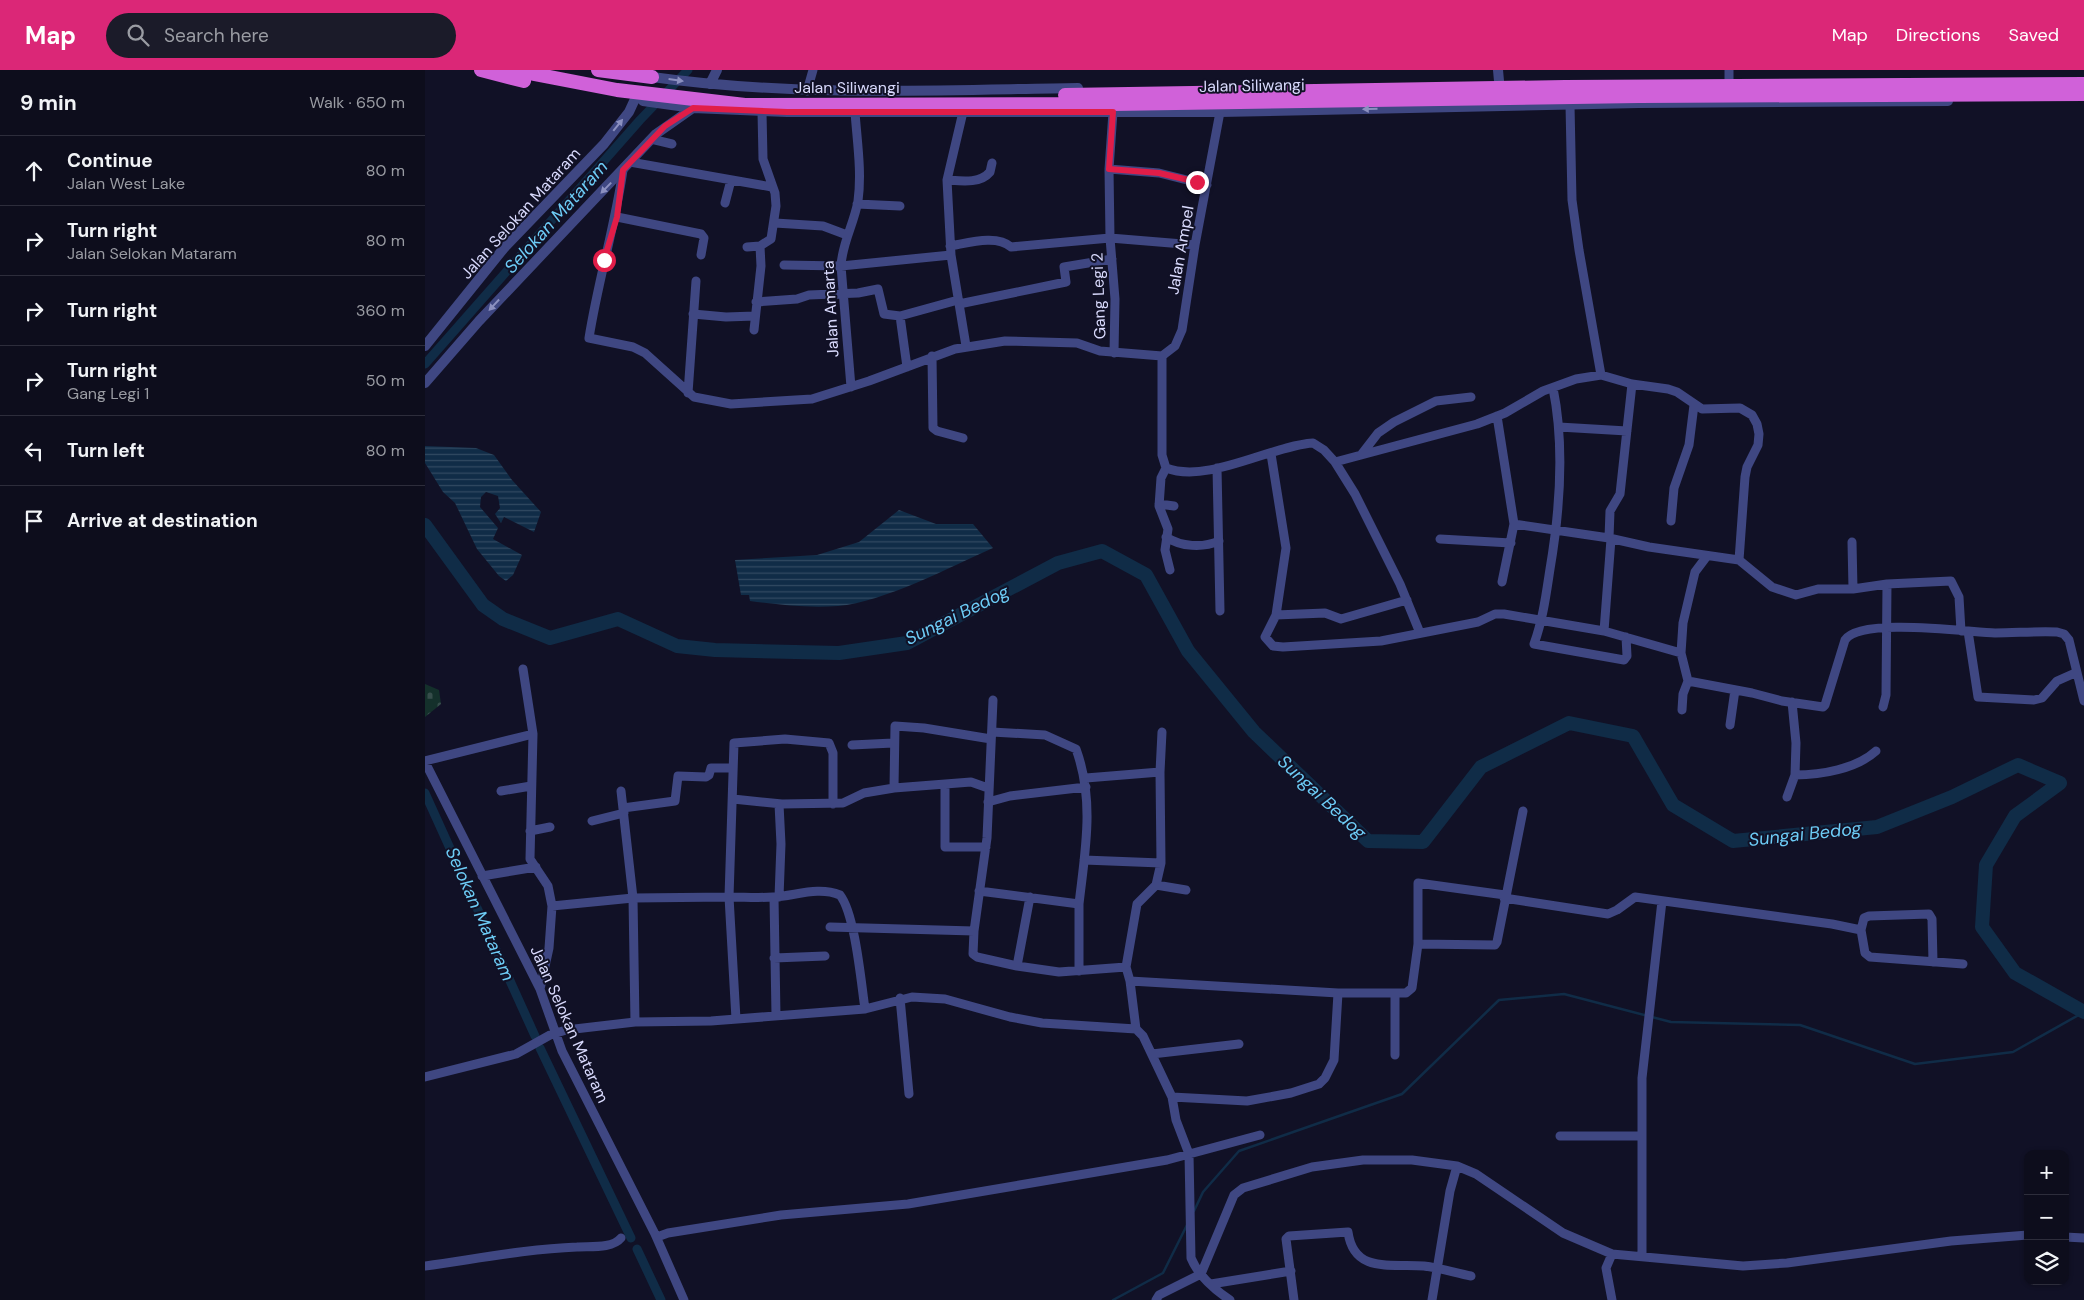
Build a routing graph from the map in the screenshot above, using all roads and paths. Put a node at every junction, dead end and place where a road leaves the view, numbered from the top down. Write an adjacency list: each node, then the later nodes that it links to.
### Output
1 (481, 70): 21 (highway)
2 (513, 70): 13 (highway, Jalan Siliwangi)
3 (558, 70): 13 (highway, Jalan Siliwangi)
4 (598, 70): 8 (highway)
5 (717, 70): 18 (street)
6 (813, 70): 15 (street)
7 (1498, 70): 11 (street)
8 (649, 74): 18 (street, one-way to 18)
9 (1729, 75): 10 (street); 11 (street)
10 (2084, 78)
11 (1499, 81): 14 (street)
12 (2084, 84): 14 (highway, Jalan Siliwangi)
13 (618, 86): 18 (highway, Jalan Siliwangi)
14 (1133, 90): 16 (highway, Jalan Siliwangi)
15 (807, 91): 18 (street); 24 (street)
16 (1067, 91): 20 (highway, Jalan Siliwangi); 24 (street)
17 (2084, 94): 19 (highway, Jalan Siliwangi)
18 (693, 96): 21 (street); 24 (highway, Jalan Siliwangi); 27 (street); 31 (street)
19 (1990, 98): 22 (highway, Jalan Siliwangi); 23 (street)
20 (1033, 99): 24 (highway, Jalan Siliwangi); 26 (highway, Jalan Siliwangi)
21 (639, 100): 64 (street, Jalan Selokan Mataram, one-way to 21)
22 (1639, 100): 25 (street); 26 (highway, Jalan Siliwangi)
23 (2084, 100)
24 (939, 101): 28 (street); 29 (street)
25 (1570, 105): 30 (street, one-way to 30); 70 (street)
26 (1116, 109): 29 (street); 30 (street); 35 (street, Gang Legi 2)
27 (762, 112): 28 (street); 39 (street)
28 (855, 112): 41 (street, Jalan Amarta)
29 (963, 112): 37 (street)
30 (1220, 112): 38 (street, Jalan Ampel)
31 (651, 139): 32 (street); 34 (street)
32 (672, 144)
33 (992, 163): 37 (street)
34 (627, 166): 36 (street); 43 (street); 71 (street, one-way to 71)
35 (1109, 169): 38 (street); 46 (street, Gang Legi 2)
36 (731, 180): 39 (street); 40 (street)
37 (947, 180): 49 (street)
38 (1207, 185): 47 (street, Jalan Ampel)
39 (773, 187): 44 (street)
40 (725, 203)
41 (857, 204): 42 (street); 45 (street, Jalan Amarta)
42 (900, 206)
43 (617, 217): 51 (street); 75 (street)
44 (775, 223): 45 (street); 48 (street)
45 (847, 235): 55 (street, Jalan Amarta)
46 (1110, 238): 47 (street); 49 (street); 53 (street, Gang Legi 2)
47 (1195, 245): 68 (street, Jalan Ampel)
48 (760, 246): 50 (street); 58 (street)
49 (950, 246): 52 (street)
50 (747, 247)
51 (701, 255)
52 (951, 255): 55 (street); 59 (street)
53 (1112, 259): 59 (street); 66 (street, Gang Legi 2)
54 (784, 265): 55 (street)
55 (841, 266): 57 (street, Jalan Amarta)
56 (696, 282): 60 (street)
57 (843, 294): 58 (street); 62 (street); 73 (street, Jalan Amarta)
58 (756, 302): 61 (street)
59 (959, 302): 62 (street); 65 (street)
60 (693, 314): 61 (street); 75 (street)
61 (755, 316): 63 (street)
62 (900, 316): 69 (street)
63 (754, 330)
64 (425, 346)
65 (966, 346): 66 (street); 67 (street)
66 (1114, 353): 68 (street)
67 (932, 356): 69 (street); 81 (street)
68 (1162, 356): 85 (street)
69 (907, 367): 73 (street)
70 (1601, 375): 72 (street); 74 (street)
71 (425, 383)
72 (1632, 384): 77 (street); 80 (street)
73 (851, 387): 75 (street)
74 (1553, 388): 78 (street); 79 (street)
75 (688, 392)
76 (1471, 397): 83 (street)
77 (1694, 405): 89 (street); 99 (street)
78 (1497, 416): 83 (street); 90 (street)
79 (1559, 427): 80 (street); 91 (street)
80 (1627, 431): 93 (street)
81 (963, 438)
82 (1271, 454): 84 (street); 86 (street); 106 (street)
83 (1361, 456): 84 (street)
84 (1335, 462): 104 (street)
85 (1167, 468): 86 (street); 87 (street)
86 (1217, 468): 95 (street)
87 (1159, 504): 88 (street); 92 (street)
88 (1174, 506)
89 (1671, 522)
90 (1514, 524): 91 (street); 97 (street)
91 (1556, 532): 93 (street); 107 (street)
92 (1166, 537): 95 (street); 100 (street)
93 (1610, 538): 98 (street); 109 (street)
94 (1440, 539): 97 (street)
95 (1219, 541): 105 (street)
96 (1852, 542): 103 (street)
97 (1511, 543): 101 (street)
98 (1707, 556): 99 (street); 113 (street)
99 (1739, 560): 103 (street)
100 (1169, 570)
101 (1502, 582)
102 (1887, 584): 103 (street); 108 (street); 110 (street)
103 (1853, 589)
104 (1407, 600): 106 (street); 111 (street)
105 (1220, 611)
106 (1276, 615): 111 (street)
107 (1542, 621): 109 (street); 111 (street); 112 (street)
108 (1888, 628): 110 (street); 120 (street); 121 (street)
109 (1604, 631): 112 (street)
110 (1964, 631): 115 (street); 115 (street)
111 (1420, 633)
112 (1626, 637): 113 (street)
113 (1681, 654): 116 (street)
114 (523, 669): 125 (street)
115 (2075, 673): 119 (street)
116 (1688, 681): 117 (street); 122 (street)
117 (1735, 690): 120 (street); 123 (street)
118 (993, 700): 126 (street)
119 (2084, 701)
120 (1792, 702): 133 (street)
121 (1883, 707)
122 (1682, 710)
123 (1729, 725)
124 (1162, 732): 132 (street)
125 (533, 734): 130 (street); 136 (street)
126 (992, 736): 127 (street); 134 (street); 138 (street)
127 (893, 743): 128 (street); 137 (street)
128 (852, 745)
129 (1876, 751): 133 (street)
130 (425, 761): 155 (street, Jalan Selokan Mataram)
131 (733, 768): 142 (street); 145 (street); 146 (street)
132 (1160, 772): 134 (street); 153 (street)
133 (1795, 774): 141 (street)
134 (1086, 783): 143 (street); 152 (street)
135 (945, 784): 137 (street); 138 (street); 151 (street)
136 (531, 786): 139 (street); 150 (street)
137 (894, 788): 145 (street)
138 (988, 788): 143 (street)
139 (501, 791)
140 (621, 791): 146 (street)
141 (1787, 797)
142 (733, 799): 144 (street); 160 (street)
143 (988, 802): 151 (street)
144 (779, 804): 145 (street); 161 (street)
145 (833, 804)
146 (624, 811): 148 (street); 163 (street)
147 (1523, 811): 159 (street)
148 (592, 821)
149 (550, 827): 150 (street)
150 (530, 831): 154 (street)
151 (986, 847): 158 (street)
152 (1084, 860): 153 (street); 165 (street)
153 (1161, 863): 156 (street)
154 (536, 867): 155 (street); 166 (street)
155 (482, 876): 180 (street, Jalan Selokan Mataram)
156 (1156, 885): 157 (street); 177 (street)
157 (1186, 890)
158 (979, 891): 162 (street); 170 (street)
159 (1505, 896): 164 (street); 171 (street); 171 (street)
160 (729, 897): 161 (street); 163 (street); 186 (street)
161 (776, 897): 168 (street); 173 (street)
162 (1030, 897): 165 (street); 176 (street)
163 (633, 898): 166 (street); 187 (street)
164 (1662, 901): 169 (street); 198 (street)
165 (1079, 904): 178 (street)
166 (552, 906): 180 (street)
167 (829, 928): 168 (street)
168 (851, 928): 170 (street); 184 (street)
169 (1861, 930): 174 (street); 174 (street)
170 (974, 931): 176 (street)
171 (1417, 944): 182 (street)
172 (825, 956): 173 (street)
173 (774, 958): 185 (street)
174 (1933, 962): 175 (street)
175 (1963, 964)
176 (1017, 966): 178 (street)
177 (1126, 967): 178 (street); 179 (street)
178 (1079, 971)
179 (1130, 981): 181 (street); 188 (street)
180 (539, 990): 189 (street, Jalan Selokan Mataram)
181 (1338, 993): 182 (street); 195 (street)
182 (1395, 993): 192 (street)
183 (900, 998): 184 (street); 188 (street); 194 (street)
184 (865, 1008): 185 (street)
185 (776, 1016): 186 (street)
186 (736, 1019): 187 (street)
187 (635, 1022): 189 (street)
188 (1136, 1029): 191 (street)
189 (553, 1034): 193 (street); 202 (street, Jalan Selokan Mataram)
190 (1239, 1044): 191 (street)
191 (1152, 1054): 195 (street)
192 (1395, 1055)
193 (425, 1077)
194 (909, 1094)
195 (1172, 1097): 199 (street)
196 (1260, 1135): 199 (street)
197 (1560, 1136): 198 (street)
198 (1642, 1136): 207 (street)
199 (1189, 1154): 202 (street); 211 (street)
200 (1456, 1169): 206 (street); 209 (street); 211 (street)
201 (2024, 1236): 207 (street)
202 (657, 1237): 214 (street, Jalan Selokan Mataram)
203 (2069, 1237): 205 (street)
204 (621, 1238): 208 (street)
205 (2084, 1238)
206 (1613, 1254): 207 (street); 219 (street)
207 (1642, 1256)
208 (425, 1266)
209 (1436, 1269): 210 (street); 212 (street); 218 (street)
210 (1291, 1271): 213 (street); 217 (street)
211 (1201, 1274): 213 (street); 215 (street)
212 (1471, 1276)
213 (1211, 1284): 216 (street)
214 (685, 1300)
215 (1157, 1300)
216 (1230, 1300)
217 (1294, 1300)
218 (1432, 1300)
219 (1612, 1300)

